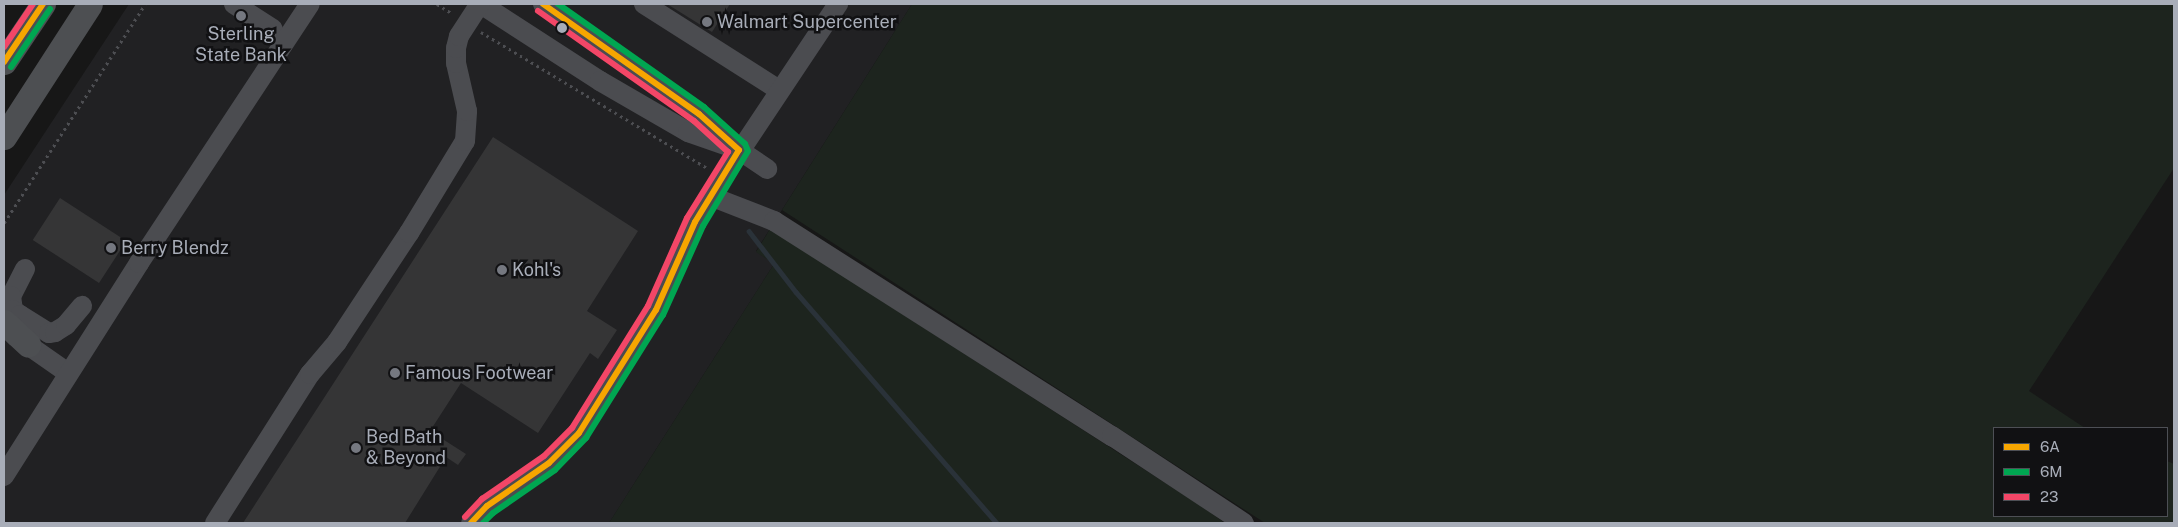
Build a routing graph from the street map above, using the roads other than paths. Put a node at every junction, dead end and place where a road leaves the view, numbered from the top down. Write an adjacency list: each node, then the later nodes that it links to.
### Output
1 (43, 4): 10 (main road)
2 (90, 4): 12 (main road)
3 (234, 4): 9 (street)
4 (310, 4): 21 (street)
5 (480, 4): 13 (street); 23 (street)
6 (543, 4): 13 (street)
7 (644, 4): 11 (street)
8 (838, 4): 11 (street)
9 (273, 29)
10 (4, 62)
11 (779, 90): 13 (street)
12 (4, 137)
13 (739, 150): 14 (street); 15 (street)
14 (767, 169)
15 (710, 196): 24 (street); 25 (street)
16 (25, 269): 17 (street)
17 (82, 306)
18 (4, 322): 20 (main road)
19 (4, 329): 20 (street)
20 (28, 344): 21 (street)
21 (68, 373): 22 (street)
22 (4, 476)
23 (215, 523)
24 (471, 523)
25 (1244, 523)

